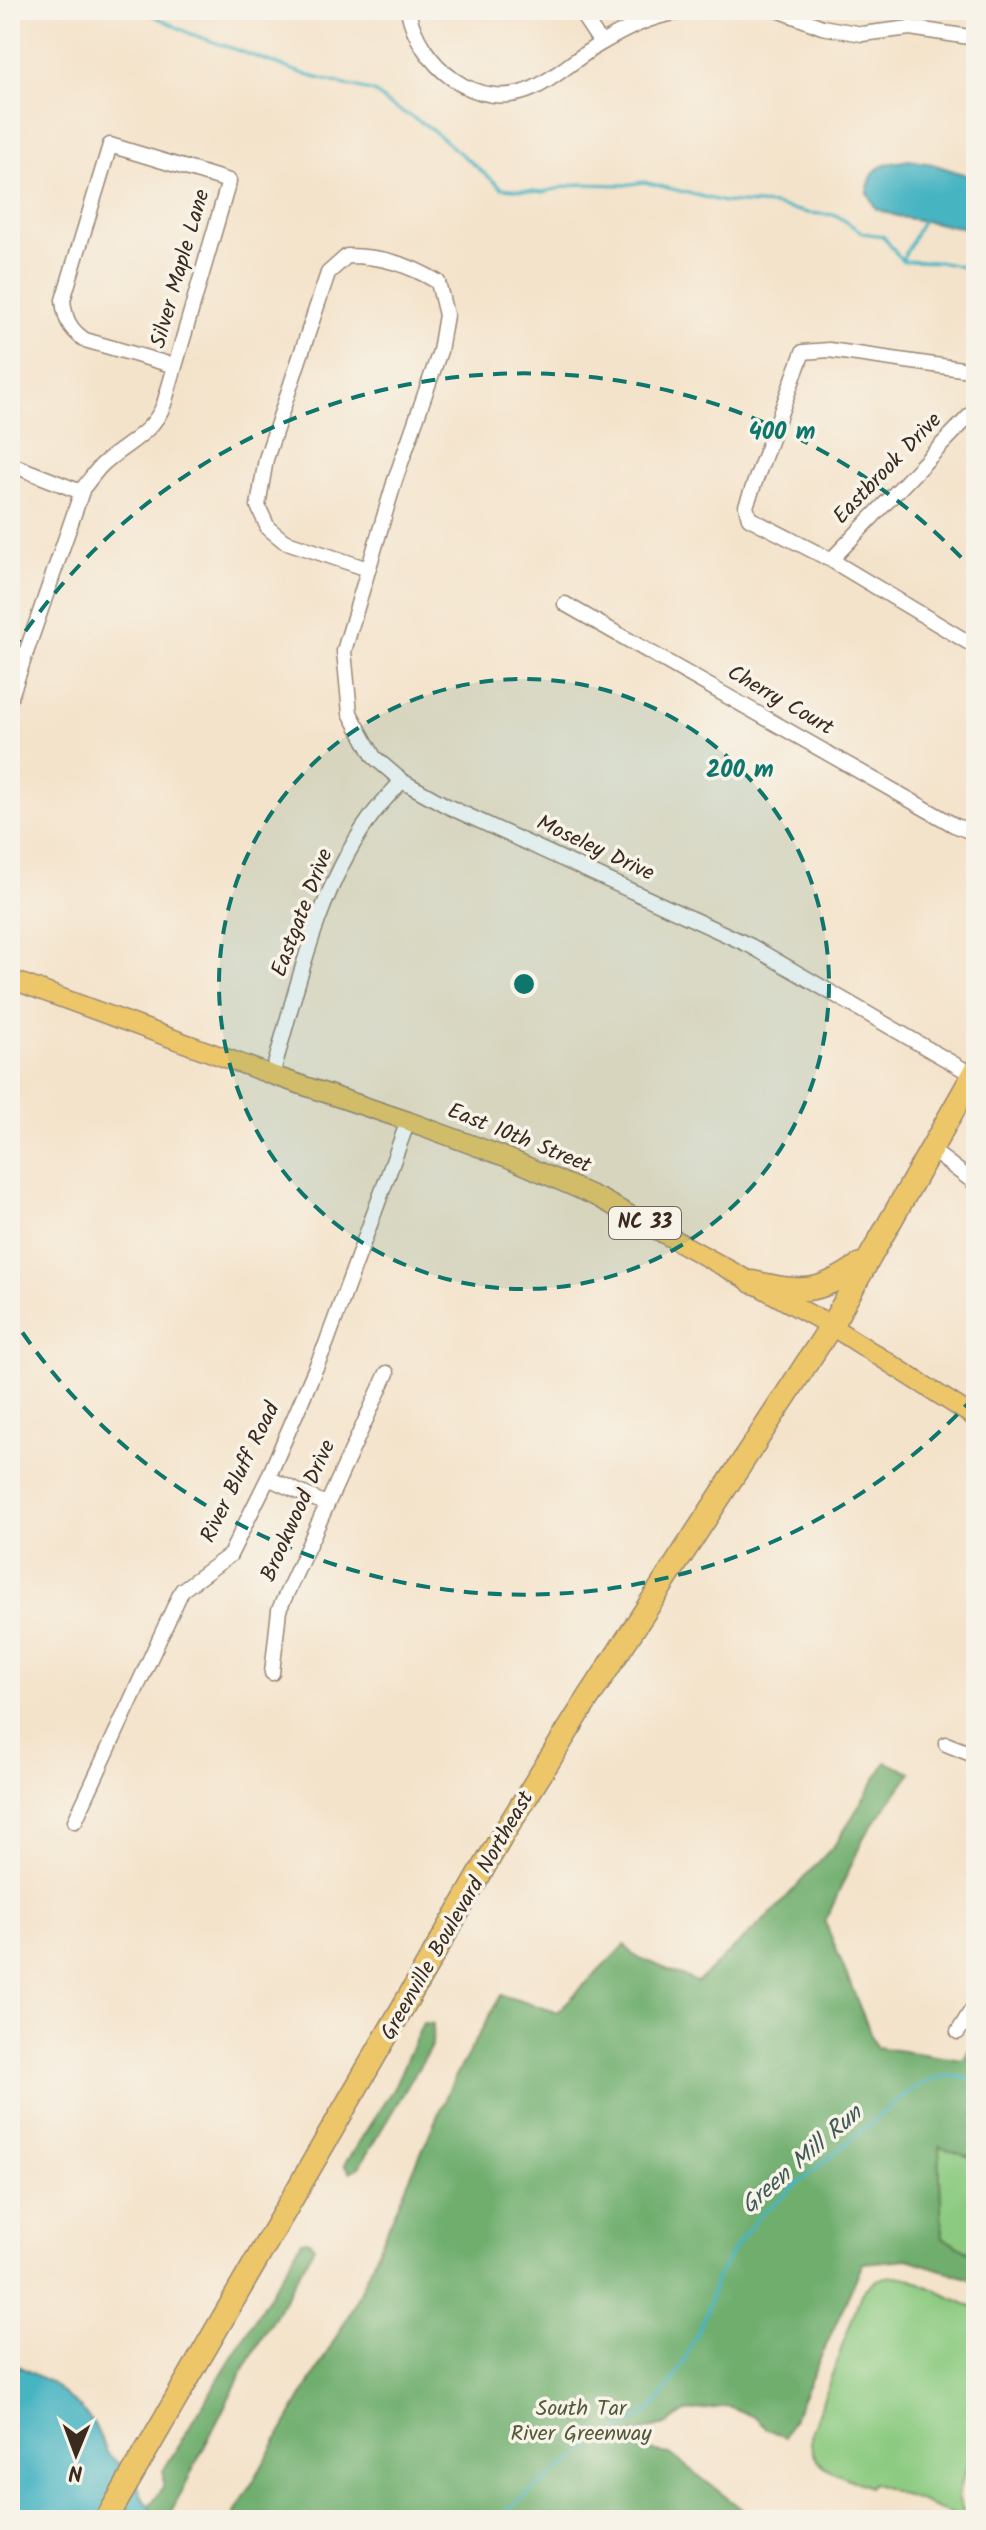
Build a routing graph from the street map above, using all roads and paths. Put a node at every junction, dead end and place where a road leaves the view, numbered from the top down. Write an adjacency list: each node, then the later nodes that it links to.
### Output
1 (408, 10): 8 (street)
2 (579, 10): 8 (street)
3 (697, 10): 8 (street)
4 (778, 10): 6 (street)
5 (827, 10): 6 (street)
6 (822, 27): 7 (street)
7 (976, 38)
8 (601, 43)
9 (175, 366): 9 (street, Silver Maple Lane); 13 (street, Silver Maple Lane)
10 (976, 371): 14 (street)
11 (976, 409): 14 (street, Eastbrook Drive)
12 (10, 464): 13 (street)
13 (81, 492): 18 (street, Silver Maple Lane)
14 (831, 560): 17 (street)
15 (368, 569): 15 (street, Moseley Drive); 19 (street, Moseley Drive)
16 (565, 604): 20 (street, Cherry Court)
17 (976, 647)
18 (10, 699)
19 (402, 781): 22 (street, Moseley Drive); 23 (street, Eastgate Drive)
20 (976, 834)
21 (10, 979): 23 (main road, East 10th Street / NC 33)
22 (974, 1073): 25 (highway, Greenville Boulevard Northeast)
23 (272, 1075): 24 (main road, East 10th Street / NC 33)
24 (408, 1121): 28 (main road, East 10th Street / NC 33); 32 (street, River Bluff Road)
25 (930, 1149): 26 (street); 27 (highway, Greenville Boulevard Northeast)
26 (976, 1184)
27 (868, 1259): 28 (highway); 29 (highway, Greenville Boulevard Northeast)
28 (752, 1282): 29 (main road, East 10th Street / NC 33)
29 (831, 1326): 31 (main road, East 10th Street); 40 (highway, Greenville Boulevard Northeast)
30 (387, 1373): 33 (street, Brookwood Drive)
31 (976, 1418)
32 (268, 1478): 33 (street); 37 (street, River Bluff Road)
33 (326, 1504): 34 (street, Brookwood Drive)
34 (272, 1673)
35 (946, 1744): 36 (street)
36 (976, 1756)
37 (75, 1821)
38 (976, 2003): 39 (street)
39 (958, 2032)
40 (106, 2520)

